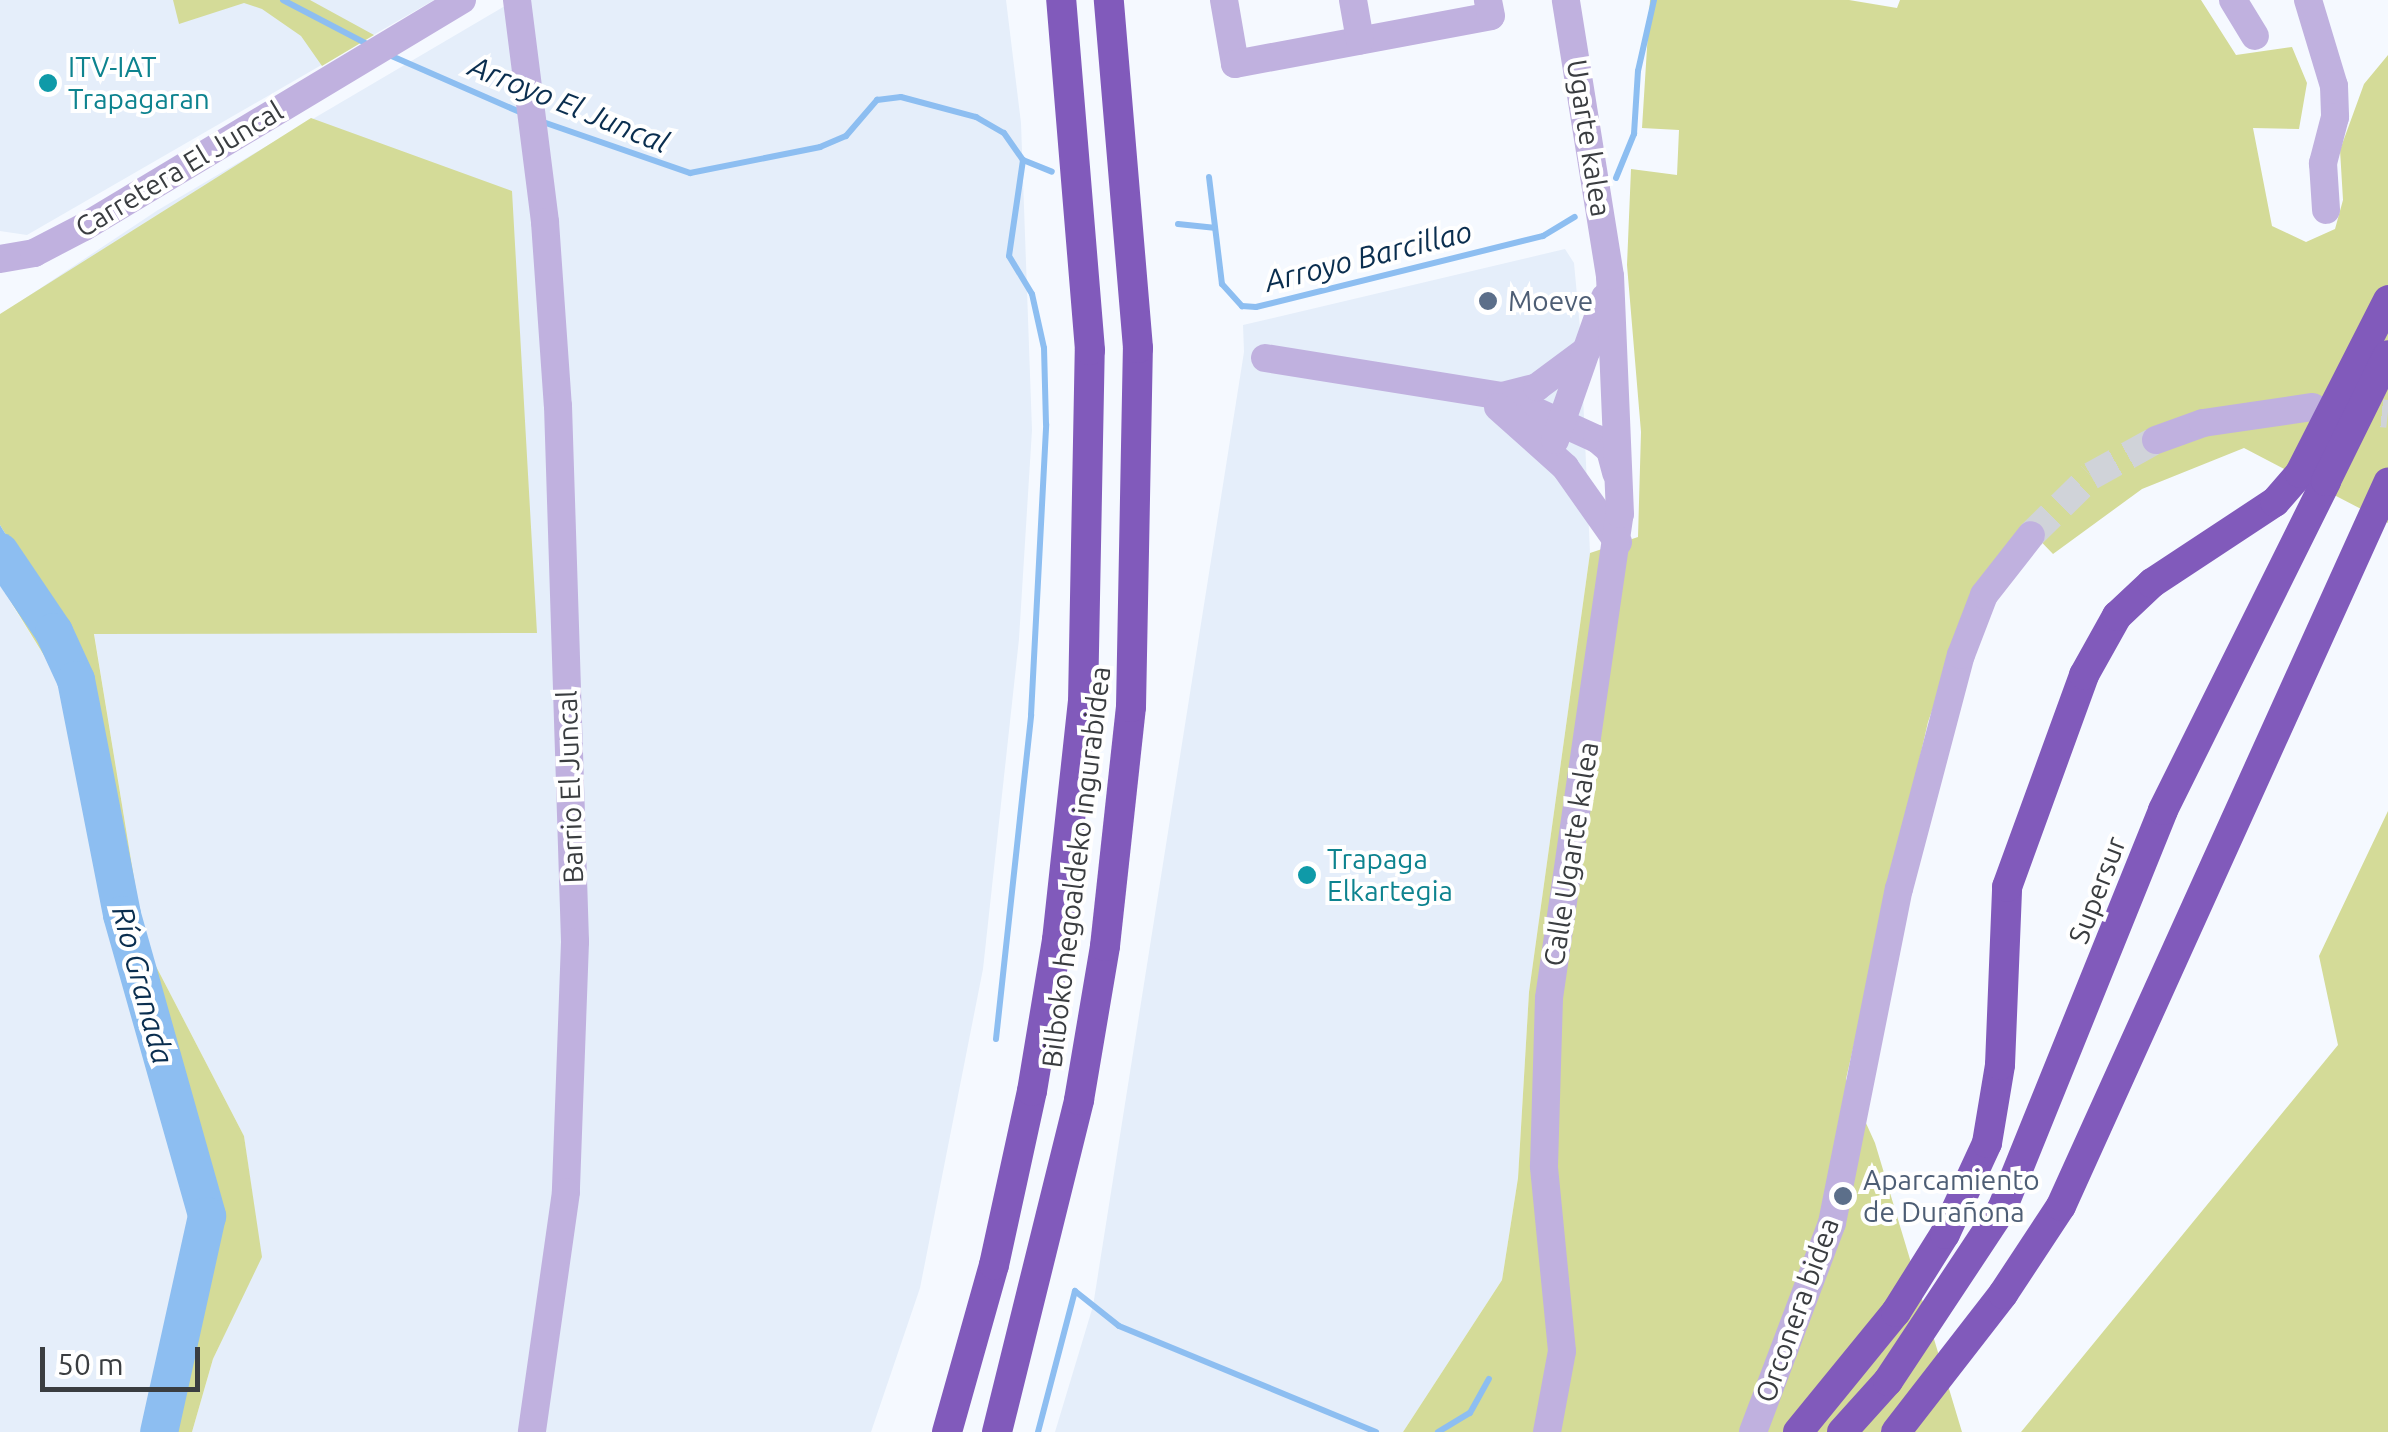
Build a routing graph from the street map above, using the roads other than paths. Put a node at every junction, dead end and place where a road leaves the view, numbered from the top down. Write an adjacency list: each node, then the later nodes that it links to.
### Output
1 (517, 0): 32 (street, Barrio El Juncal)
2 (1061, 0): 33 (highway, Bilboko hegoaldeko ingurabidea)
3 (1110, 0): 34 (highway, Bilboko hegoaldeko ingurabidea)
4 (1224, 0): 12 (street)
5 (1354, 0): 12 (street)
6 (1488, 0): 12 (street)
7 (1566, 0): 15 (street, Ugarte kalea)
8 (2233, 0): 11 (street)
9 (2308, 0): 13 (street)
10 (459, 1): 14 (street, Carretera El Juncal)
11 (2255, 36)
12 (1360, 40)
13 (2326, 210)
14 (0, 259)
15 (1610, 276): 17 (street); 20 (street, Calle Ugarte kalea)
16 (2388, 300): 28 (highway, bridge)
17 (1592, 346): 22 (street); 24 (street)
18 (2388, 355): 28 (highway, Supersur, bridge)
19 (1265, 358): 21 (street)
20 (1617, 378): 26 (street); 30 (street, Calle Ugarte kalea)
21 (1467, 389): 22 (street); 27 (street)
22 (1502, 396): 24 (street)
23 (2313, 406): 25 (street)
24 (1561, 423): 26 (street); 27 (street)
25 (2156, 440)
26 (1610, 450): 27 (street); 30 (street)
27 (1558, 460): 30 (street)
28 (2313, 477): 37 (highway); 38 (highway, Supersur)
29 (2383, 492): 39 (highway)
30 (1619, 528): 35 (street, Calle Ugarte kalea)
31 (2031, 535): 36 (street, Orconera bidea)
32 (532, 1432)
33 (947, 1432)
34 (997, 1432)
35 (1547, 1432)
36 (1754, 1432)
37 (1798, 1432)
38 (1842, 1432)
39 (1896, 1432)

